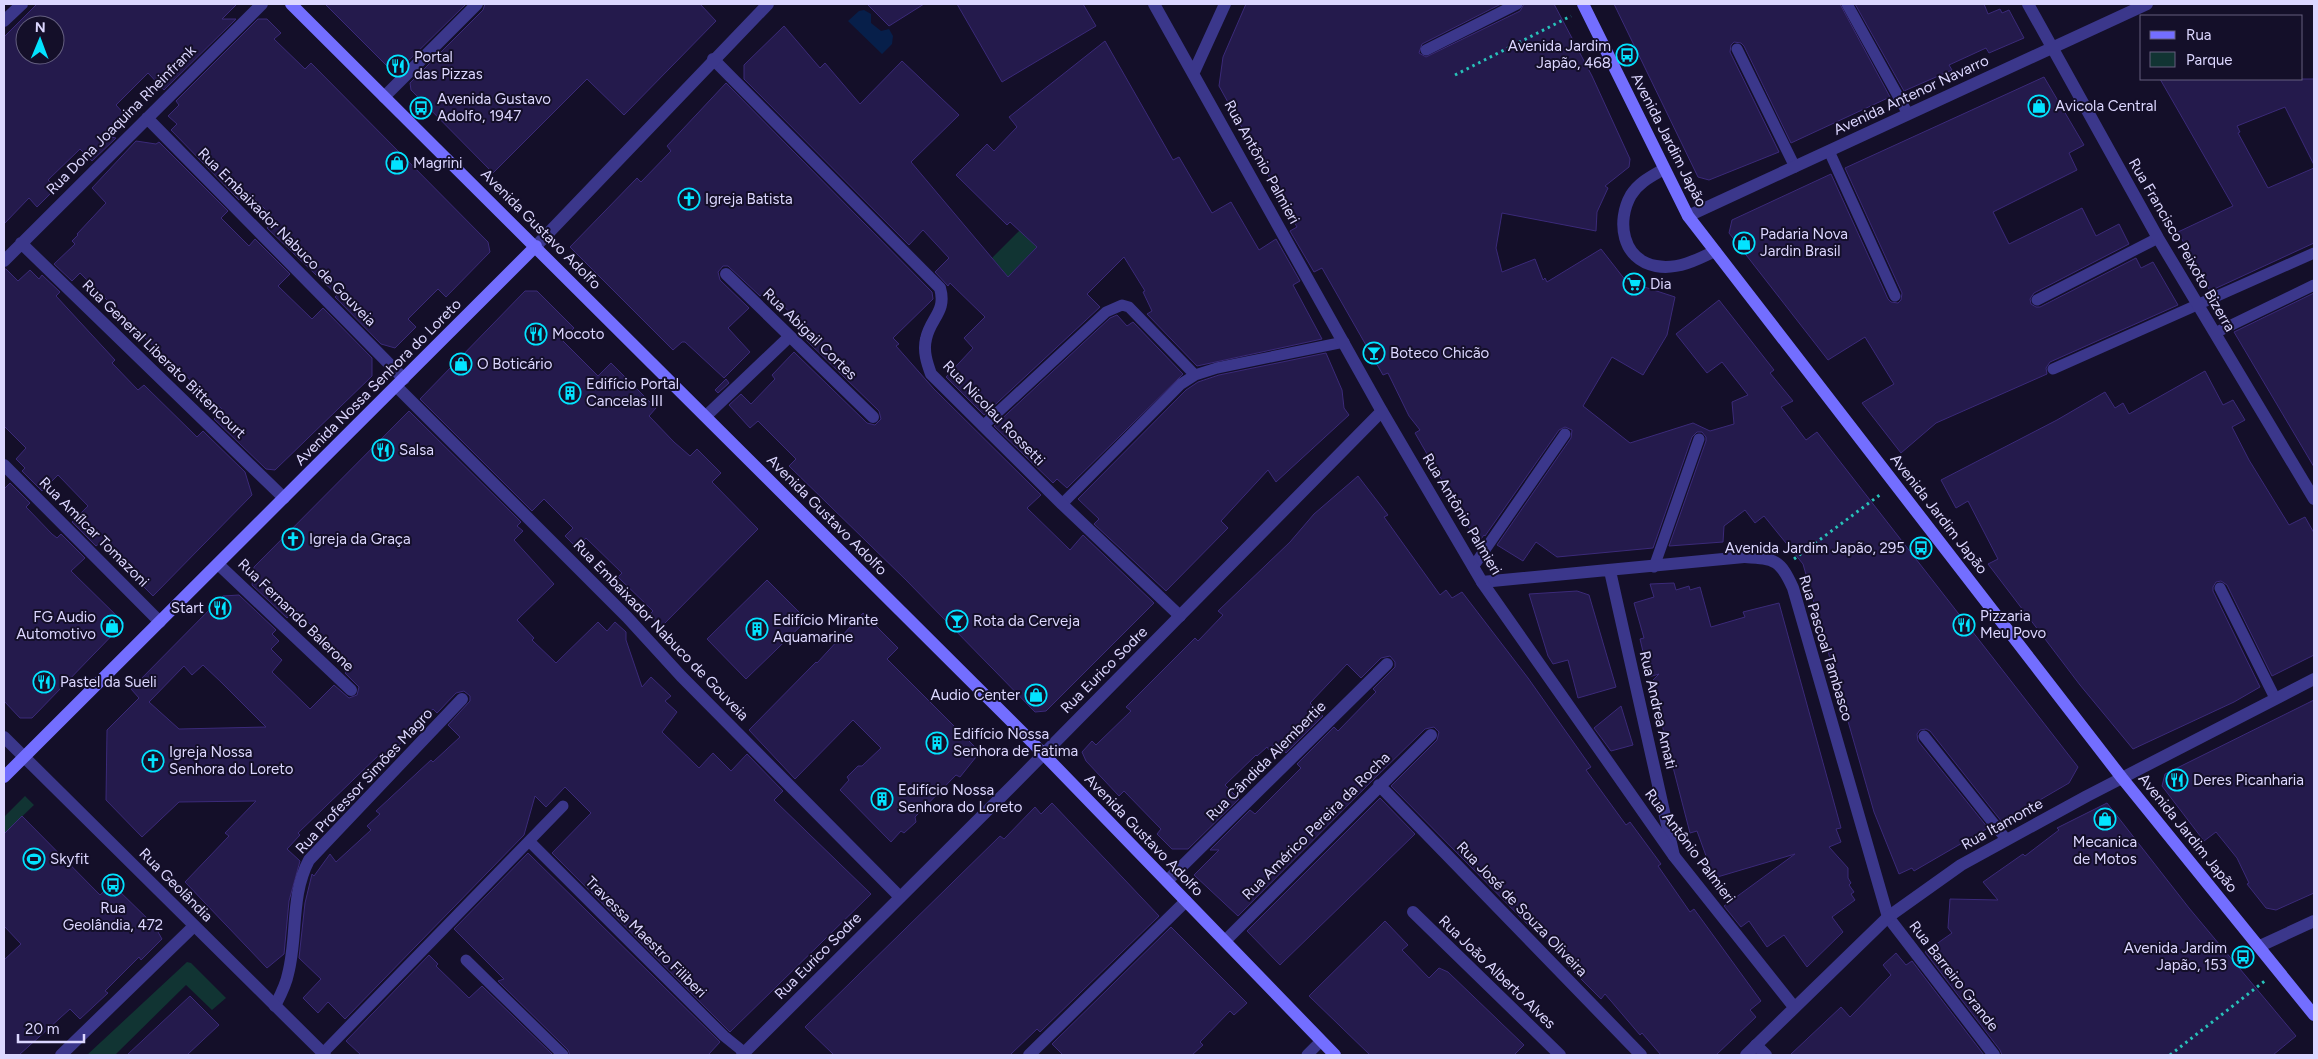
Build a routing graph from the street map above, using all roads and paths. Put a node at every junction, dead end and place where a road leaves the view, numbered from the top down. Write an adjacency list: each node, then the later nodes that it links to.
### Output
1 (22, 4): 13 (street)
2 (262, 4): 22 (street, Rua Dona Joaquina Rheinfrank)
3 (291, 4): 20 (main road, Avenida Gustavo Adolfo)
4 (477, 4): 20 (street)
5 (768, 4): 17 (street, Avenida Nossa Senhora do Loreto)
6 (1154, 4): 18 (street, Rua Antônio Palmieri)
7 (1225, 4): 18 (street)
8 (1517, 4): 15 (lane)
9 (1847, 4): 21 (lane)
10 (2028, 4): 14 (street, Rua Francisco Peixoto Bizerra)
11 (2146, 4): 14 (street, Avenida Antenor Navarro)
12 (1584, 6): 19 (path); 25 (main road, Avenida Jardim Japão)
13 (4, 21)
14 (2052, 48): 21 (street, Avenida Antenor Navarro); 27 (street, Rua Francisco Peixoto Bizerra)
15 (1426, 50)
16 (1737, 50): 24 (lane)
17 (713, 59): 29 (street, Avenida Nossa Senhora do Loreto); 47 (street, Rua Nicolau Rossetti)
18 (1194, 72): 40 (street, Rua Antônio Palmieri)
19 (1455, 75)
20 (384, 97): 29 (main road, Avenida Gustavo Adolfo)
21 (1908, 114): 23 (street, Avenida Antenor Navarro)
22 (146, 118): 28 (street, Rua Dona Joaquina Rheinfrank); 43 (street, Rua Embaixador Nabuco de Gouveia)
23 (1829, 151): 24 (street, Avenida Antenor Navarro); 35 (lane)
24 (1795, 167): 26 (street, Avenida Antenor Navarro)
25 (1664, 169): 26 (main road, Avenida Jardim Japão); 30 (street)
26 (1688, 216): 30 (main road, Avenida Jardim Japão)
27 (2158, 238): 36 (lane); 37 (street, Rua Francisco Peixoto Bizerra)
28 (21, 243): 32 (street, Rua Dona Joaquina Rheinfrank); 52 (street, Rua General Liberato Bittencourt)
29 (536, 246): 43 (main road, Avenida Nossa Senhora do Loreto); 45 (main road, Avenida Gustavo Adolfo)
30 (1715, 251): 51 (main road, Avenida Jardim Japão)
31 (2314, 253): 37 (lane)
32 (4, 261)
33 (726, 274): 39 (street, Rua Abigail Cortes)
34 (2314, 285): 38 (lane)
35 (1895, 296)
36 (2037, 300)
37 (2198, 304): 38 (street, Rua Francisco Peixoto Bizerra); 41 (lane)
38 (2215, 333): 53 (street, Rua Francisco Peixoto Bizerra)
39 (789, 337): 45 (street); 46 (street, Rua Abigail Cortes)
40 (1344, 342): 42 (lane); 44 (street, Rua Antônio Palmieri)
41 (2053, 368)
42 (1195, 375): 47 (lane); 54 (lane)
43 (400, 383): 52 (main road, Avenida Nossa Senhora do Loreto); 82 (street, Rua Embaixador Nabuco de Gouveia)
44 (1382, 411): 56 (street, Rua Antônio Palmieri); 62 (street, Rua Eurico Sodre)
45 (706, 416): 72 (main road, Avenida Gustavo Adolfo)
46 (873, 417)
47 (984, 426): 54 (street, Rua Nicolau Rossetti)
48 (1566, 434): 56 (lane)
49 (1699, 439): 57 (lane)
50 (4, 465): 63 (street, Rua Amílcar Tomazoni)
51 (1895, 484): 58 (path); 75 (main road, Avenida Jardim Japão)
52 (284, 498): 55 (main road, Avenida Nossa Senhora do Loreto)
53 (2314, 499)
54 (1062, 504): 62 (street, Rua Nicolau Rossetti)
55 (218, 564): 63 (main road, Avenida Nossa Senhora do Loreto); 66 (street, Rua Fernando Balerone)
56 (1473, 567): 60 (street, Rua Antônio Palmieri)
57 (1654, 567): 58 (street, Rua Pascoal Tambasco); 59 (street, Rua Pascoal Tambasco)
58 (1784, 567): 85 (street, Rua Pascoal Tambasco)
59 (1610, 571): 60 (street, Rua Pascoal Tambasco); 80 (street, Rua Andrea Amati)
60 (1482, 582): 80 (street, Rua Antônio Palmieri)
61 (2220, 588): 67 (lane)
62 (1180, 616): 72 (street, Rua Eurico Sodre)
63 (160, 622): 73 (main road, Avenida Nossa Senhora do Loreto)
64 (1387, 664): 81 (street, Rua Cândida Alembertie)
65 (2314, 679): 67 (street, Rua Itamonte)
66 (351, 690)
67 (2275, 698): 75 (street, Rua Itamonte)
68 (462, 699): 92 (street, Rua Professor Simões Magro)
69 (1431, 735): 76 (street, Rua Américo Pereira da Rocha)
70 (1924, 736): 78 (lane)
71 (4, 737): 73 (street, Rua Geolândia)
72 (1044, 754): 81 (main road, Avenida Gustavo Adolfo); 82 (street, Rua Eurico Sodre)
73 (23, 757): 74 (main road, Avenida Nossa Senhora do Loreto); 87 (street, Rua Geolândia)
74 (4, 777)
75 (2122, 778): 78 (street, Rua Itamonte); 89 (main road, Avenida Jardim Japão)
76 (1380, 785): 88 (street, Rua Américo Pereira da Rocha); 105 (street, Rua José de Souza Oliveira)
77 (563, 806): 79 (lane)
78 (2006, 839): 85 (street, Rua Itamonte)
79 (529, 841): 97 (lane); 98 (lane, Travessa Maestro Filiberi)
80 (1674, 856): 93 (street, Rua Antônio Palmieri)
81 (1167, 881): 83 (main road, Avenida Gustavo Adolfo)
82 (900, 897): 98 (street, Rua Eurico Sodre)
83 (1186, 901): 88 (main road, Avenida Gustavo Adolfo); 101 (street)
84 (1413, 912): 104 (street, Rua João Alberto Alves)
85 (1888, 917): 93 (street, Rua Itamonte); 108 (street, Rua Barreiro Grande)
86 (2314, 921): 89 (street)
87 (194, 926): 92 (street, Rua Geolândia); 99 (street)
88 (1225, 941): 95 (main road, Avenida Gustavo Adolfo)
89 (2260, 946): 94 (main road, Avenida Jardim Japão)
90 (466, 960): 100 (lane)
91 (2256, 988): 109 (path)
92 (275, 1006): 97 (street, Rua Geolândia)
93 (1794, 1007): 96 (street, Rua Itamonte)
94 (2314, 1015)
95 (1321, 1041): 102 (lane); 103 (main road, Avenida Gustavo Adolfo)
96 (1756, 1045): 106 (street, Rua Itamonte); 107 (street)
97 (324, 1054)
98 (743, 1054)
99 (61, 1055)
100 (563, 1055)
101 (1029, 1055)
102 (1307, 1055)
103 (1335, 1055)
104 (1560, 1055)
105 (1640, 1055)
106 (1746, 1055)
107 (1766, 1055)
108 (1994, 1055)
109 (2170, 1055)

